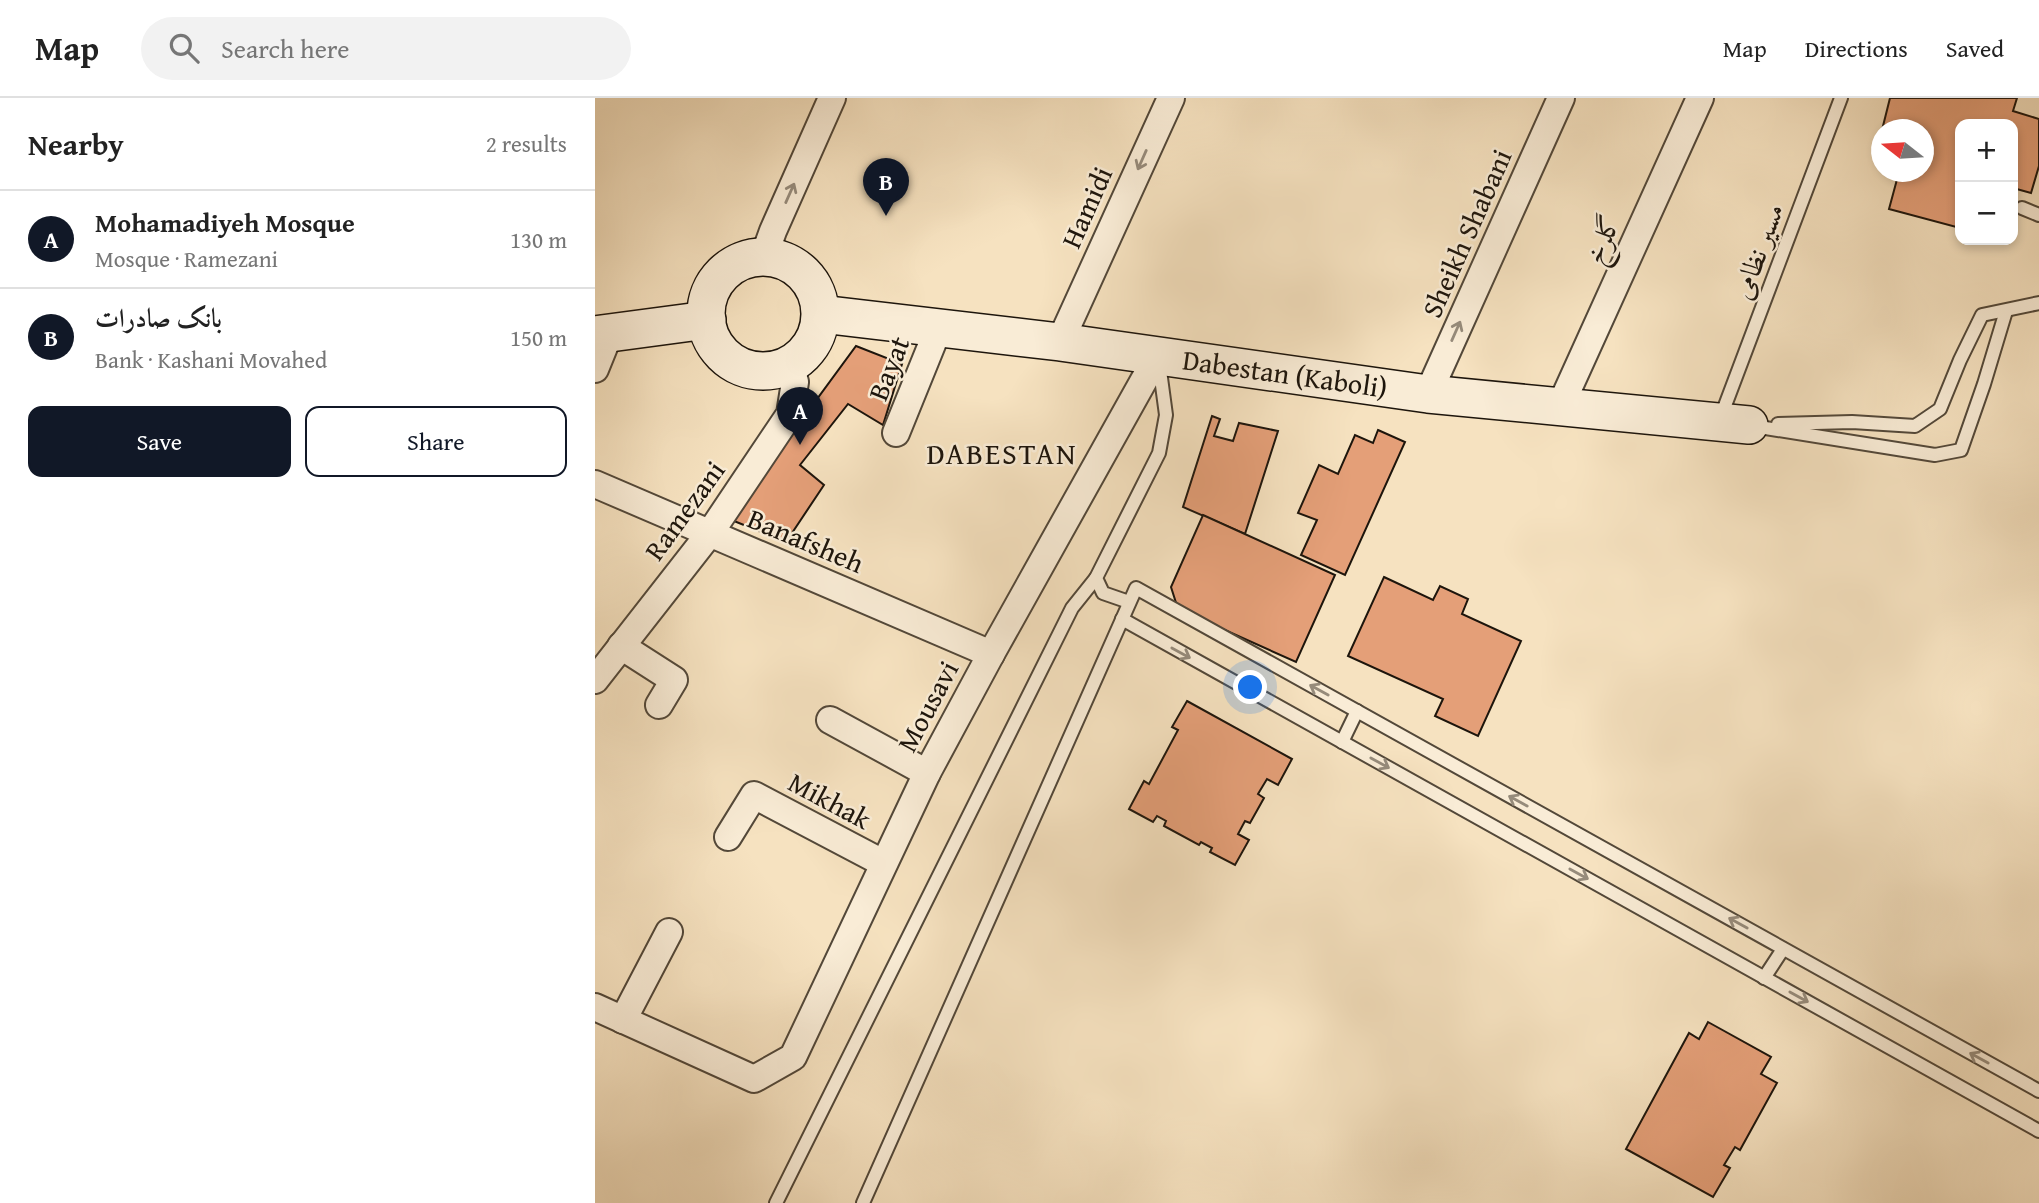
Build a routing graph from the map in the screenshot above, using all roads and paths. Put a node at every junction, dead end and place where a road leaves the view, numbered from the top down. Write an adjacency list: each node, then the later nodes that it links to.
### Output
1 (832, 98): 8 (street, one-way to 1)
2 (1171, 98): 15 (street, Hamidi, one-way to 15)
3 (1562, 98): 19 (street, Sheikh Shabani, one-way to 3)
4 (1700, 98): 20 (street, گلرخ)
5 (1841, 98): 21 (lane, مسیر نظامی)
6 (2022, 208): 7 (lane)
7 (2039, 215)
8 (764, 256): 11 (main road); 12 (main road)
9 (2039, 303): 10 (lane)
10 (2006, 310): 21 (lane); 21 (lane)
11 (821, 314): 13 (main road, Dabestan (Kaboli)); 17 (main road)
12 (707, 320): 14 (main road); 17 (main road)
13 (939, 327): 15 (main road, Dabestan (Kaboli)); 22 (street, Bayat)
14 (602, 333): 18 (street)
15 (1060, 341): 16 (main road, Dabestan (Kaboli))
16 (1158, 355): 19 (main road, Dabestan (Kaboli)); 25 (lane); 29 (street, Mousavi)
17 (790, 365): 24 (street, Ramezani)
18 (595, 369)
19 (1428, 394): 20 (main road, Dabestan (Kaboli))
20 (1560, 407): 21 (main road, Dabestan (Kaboli))
21 (1734, 423)
22 (895, 433)
23 (595, 484): 24 (street, Banafsheh)
24 (710, 533): 28 (street, Ramezani); 29 (street, Banafsheh)
25 (1096, 578): 26 (lane); 45 (lane)
26 (1129, 603): 27 (lane); 32 (lane, one-way to 26)
27 (1122, 620): 34 (lane, one-way to 34); 46 (lane)
28 (621, 646): 30 (street, Ramezani); 31 (street)
29 (991, 654): 35 (street, Mousavi)
30 (595, 680)
31 (659, 705)
32 (1357, 711): 34 (lane); 39 (lane, one-way to 32)
33 (830, 720): 35 (street)
34 (1342, 742): 40 (lane, one-way to 40)
35 (927, 773): 37 (street, Mousavi)
36 (728, 837): 37 (street, Mikhak)
37 (883, 863): 42 (street, Mousavi)
38 (669, 932): 42 (street)
39 (1783, 949): 40 (lane); 43 (lane, one-way to 39)
40 (1764, 978): 44 (lane, one-way to 44)
41 (595, 1007): 42 (street)
42 (623, 1020)
43 (2039, 1091)
44 (2039, 1131)
45 (776, 1203)
46 (863, 1203)

